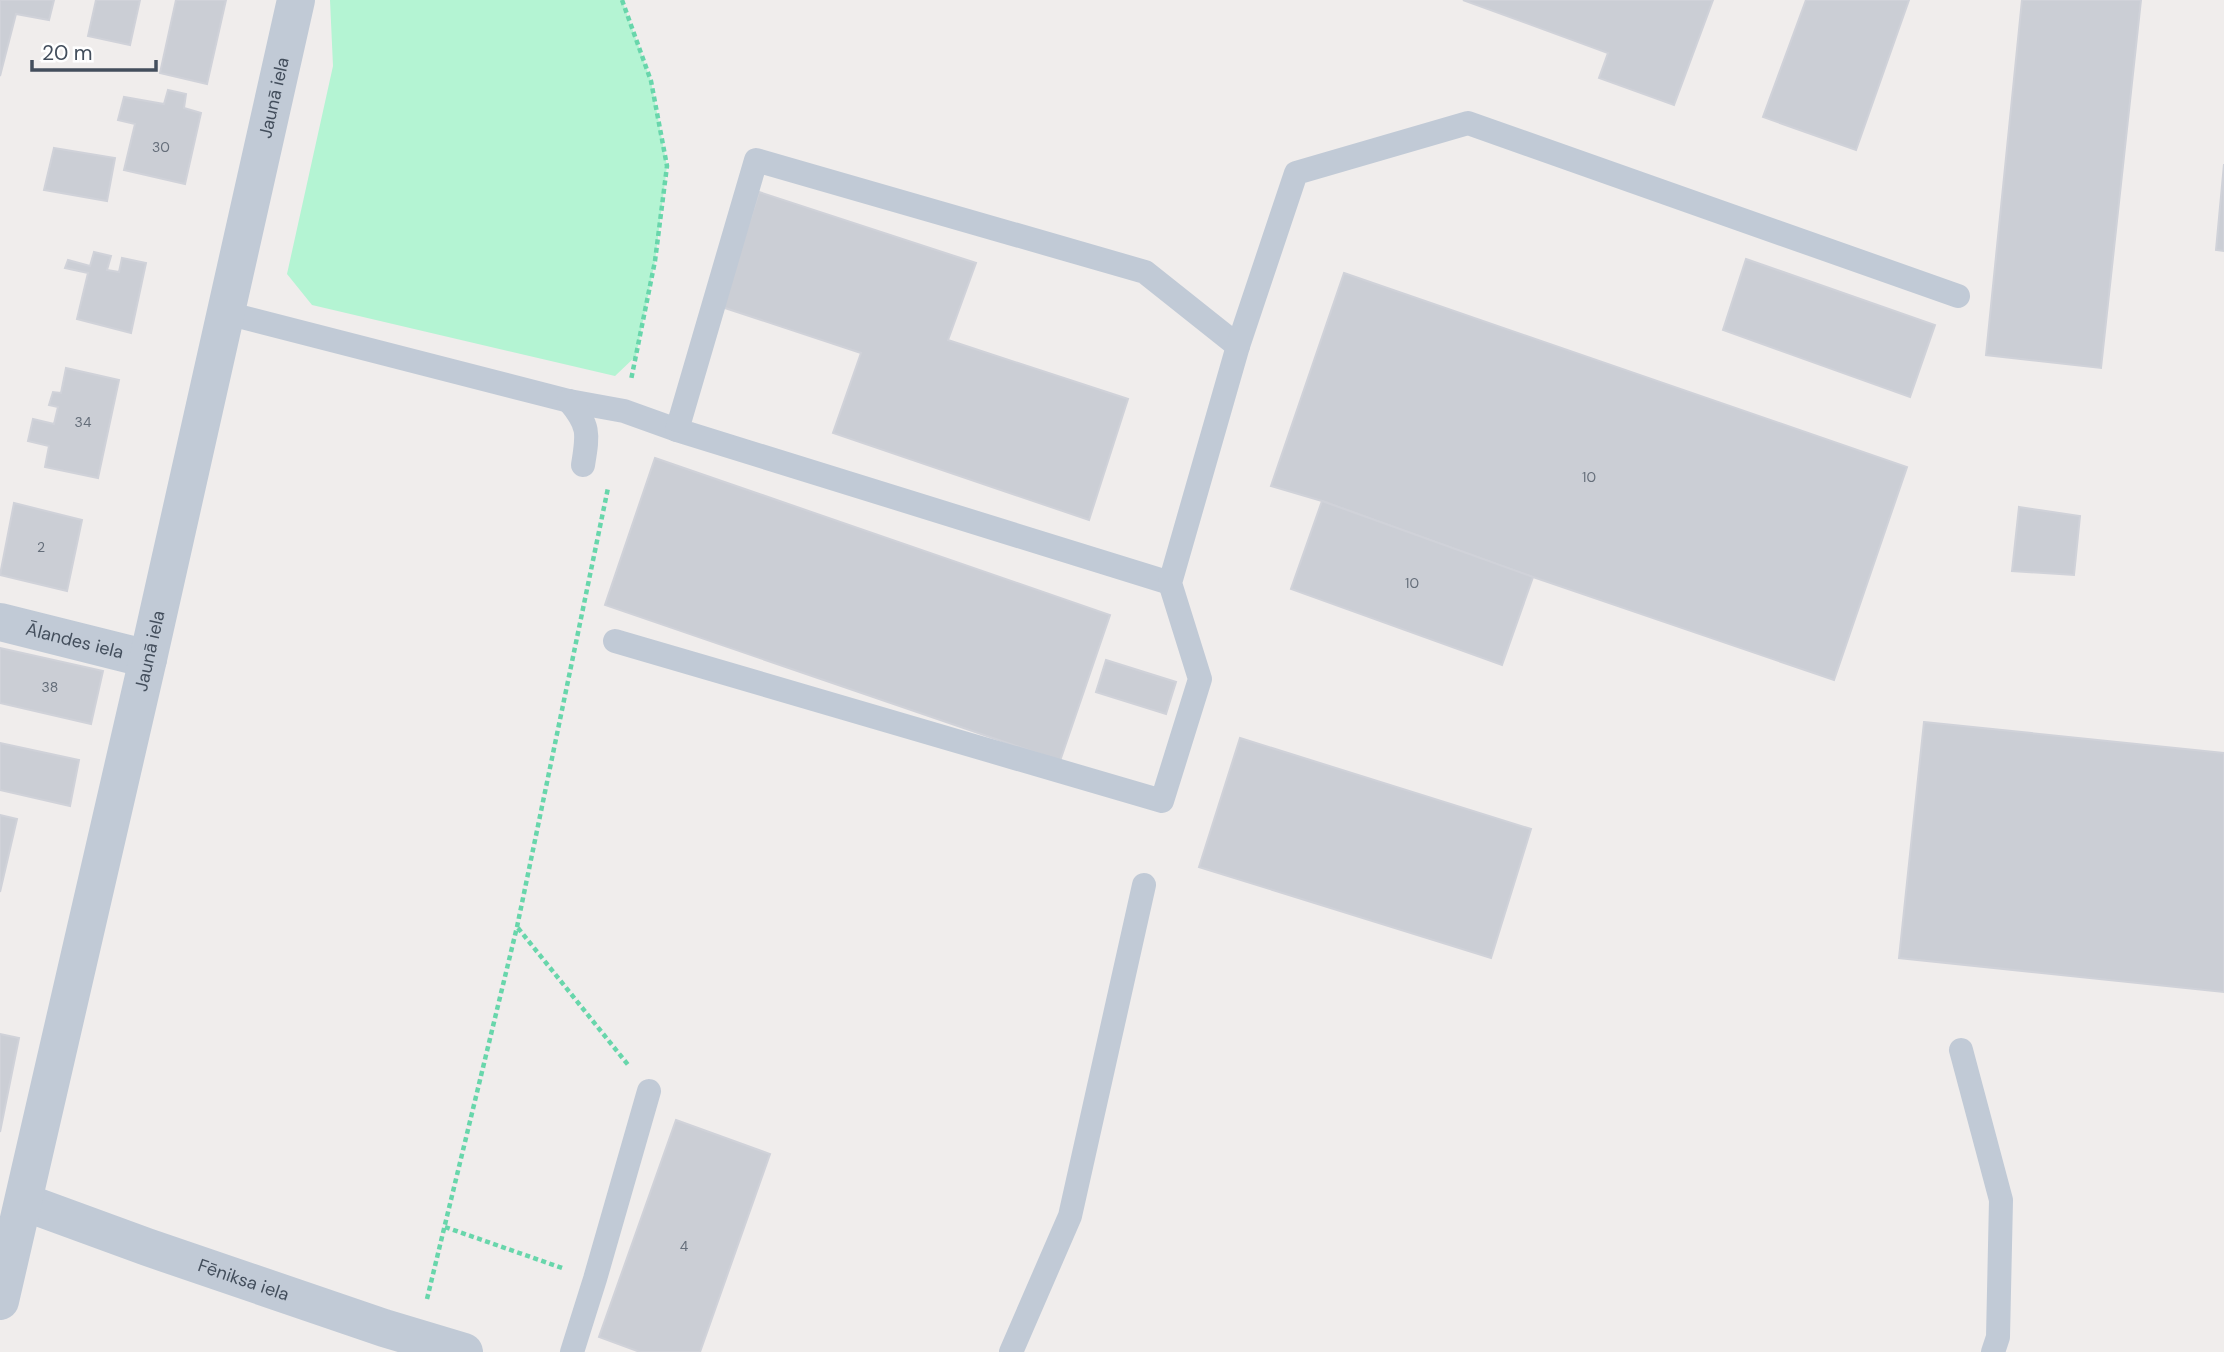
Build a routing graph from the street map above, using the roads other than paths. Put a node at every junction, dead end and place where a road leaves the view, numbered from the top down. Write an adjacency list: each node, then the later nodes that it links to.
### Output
1 (296, 0): 3 (street, Jaunā iela)
2 (1958, 296): 4 (lane)
3 (226, 313): 5 (lane); 11 (street, Jaunā iela)
4 (1238, 346): 6 (lane); 8 (lane)
5 (569, 401): 6 (lane); 7 (lane)
6 (677, 430): 8 (lane)
7 (583, 465)
8 (1170, 583): 10 (lane)
9 (0, 622): 11 (street, Ālandes iela)
10 (615, 641)
11 (148, 659): 15 (street, Jaunā iela)
12 (1144, 885): 20 (lane)
13 (1961, 1050): 21 (lane)
14 (649, 1091): 19 (lane)
15 (24, 1202): 16 (street, Jaunā iela); 17 (street, Fēniksa iela)
16 (0, 1301)
17 (393, 1339): 18 (street, Fēniksa iela)
18 (464, 1352)
19 (572, 1352)
20 (1011, 1352)
21 (1993, 1352)

